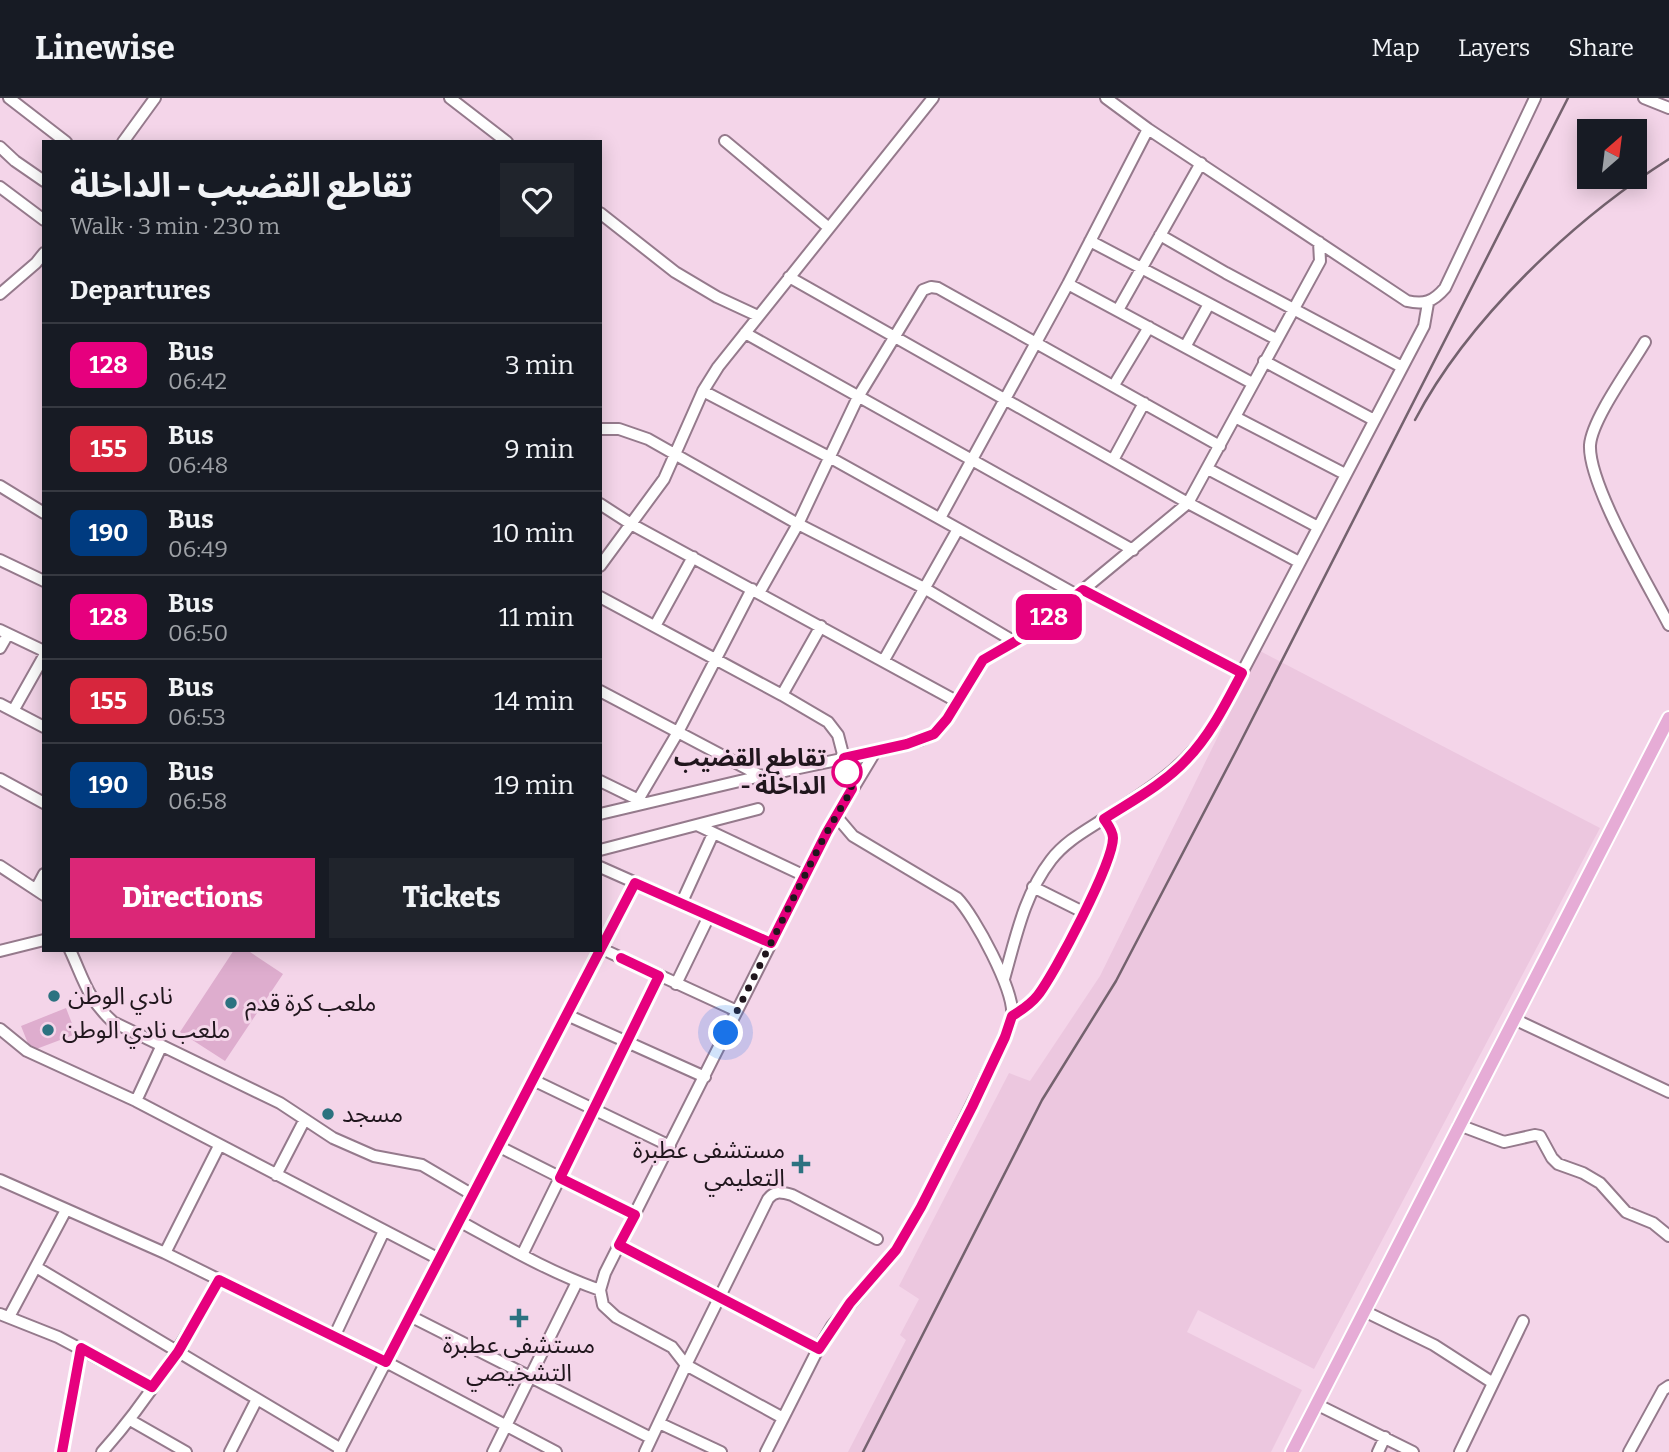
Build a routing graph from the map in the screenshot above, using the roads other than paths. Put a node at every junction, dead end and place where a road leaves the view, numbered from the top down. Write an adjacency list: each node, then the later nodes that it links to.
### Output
1 (9, 98): 10 (street)
2 (155, 98): 11 (street)
3 (450, 98): 12 (street)
4 (933, 98): 20 (street)
5 (1106, 98): 9 (street)
6 (1535, 98): 31 (street)
7 (1644, 98): 8 (street)
8 (1669, 108)
9 (1148, 129): 15 (street); 22 (street)
10 (63, 140)
11 (124, 140)
12 (504, 140)
13 (725, 141): 20 (street)
14 (0, 147): 16 (street)
15 (1201, 163): 21 (street); 23 (street)
16 (42, 180)
17 (0, 187): 19 (street)
18 (602, 216): 35 (street)
19 (42, 218)
20 (829, 228): 28 (street)
21 (1160, 235): 27 (street); 33 (street)
22 (1090, 241): 27 (street); 29 (street)
23 (1319, 242): 24 (street); 26 (street)
24 (1337, 254): 26 (street); 31 (street)
25 (42, 255): 30 (street)
26 (1320, 261): 33 (street)
27 (1141, 268): 32 (street); 34 (street)
28 (789, 277): 35 (street); 38 (street)
29 (1068, 284): 34 (street); 40 (street)
30 (0, 294)
31 (1428, 303): 44 (street)
32 (1209, 304): 39 (street); 42 (street)
33 (1293, 309): 39 (street); 44 (street)
34 (1118, 310): 36 (street)
35 (758, 316): 37 (street)
36 (1149, 327): 42 (street); 46 (street)
37 (745, 333): 47 (street); 48 (street)
38 (894, 336): 40 (street); 48 (street); 49 (street)
39 (1276, 339): 43 (street)
40 (1037, 341): 46 (street); 49 (street)
41 (1645, 342): 80 (street)
42 (1185, 347): 45 (street)
43 (1265, 361): 45 (street); 52 (street)
44 (1402, 367): 52 (street)
45 (1252, 383): 51 (street)
46 (1114, 385): 50 (street)
47 (703, 391): 55 (street); 56 (street)
48 (858, 397): 56 (street); 57 (street)
49 (1006, 400): 57 (street); 58 (street)
50 (1144, 402): 54 (street); 58 (street)
51 (1235, 417): 54 (street); 60 (street)
52 (1374, 420): 60 (street)
53 (602, 429): 55 (street)
54 (1220, 446): 59 (street)
55 (676, 456): 66 (street); 67 (street)
56 (830, 457): 65 (street); 67 (street)
57 (973, 460): 65 (street); 70 (street)
58 (1113, 460): 62 (street)
59 (1208, 469): 62 (street); 68 (street)
60 (1345, 474): 68 (street)
61 (0, 486): 64 (street)
62 (1188, 503): 70 (street); 73 (street)
63 (602, 505): 66 (street)
64 (42, 512)
65 (940, 518): 69 (street)
66 (631, 524): 71 (street); 74 (street)
67 (798, 524): 76 (street); 77 (street)
68 (1318, 527): 73 (street)
69 (958, 528): 76 (street); 78 (street)
70 (1133, 550): 78 (street)
71 (693, 557): 77 (street); 81 (street)
72 (0, 560): 75 (street)
73 (1299, 562): 90 (street)
74 (602, 563)
75 (42, 580)
76 (924, 588): 84 (street); 89 (street)
77 (755, 591): 82 (street); 88 (street)
78 (1080, 593): 84 (street); 90 (street)
79 (602, 598): 81 (street)
80 (1669, 625)
81 (655, 626): 88 (street)
82 (821, 626): 89 (street); 92 (street)
83 (4, 632): 85 (street); 86 (street)
84 (1014, 642): 93 (street)
85 (0, 648)
86 (42, 653)
87 (42, 658): 95 (street)
88 (716, 659): 92 (street); 98 (street)
89 (884, 660): 93 (street)
90 (1242, 673): 110 (street)
91 (602, 692): 98 (street)
92 (782, 695): 100 (street)
93 (958, 702): 99 (street)
94 (0, 704): 95 (street)
95 (13, 711): 97 (street)
96 (1669, 718): 138 (main road)
97 (42, 726)
98 (678, 732): 101 (street); 106 (street)
99 (875, 752): 100 (street); 104 (street)
100 (844, 758): 101 (street); 104 (street)
101 (761, 776): 106 (street)
102 (0, 779): 105 (street)
103 (602, 781): 106 (street)
104 (852, 789): 109 (street)
105 (42, 802)
106 (643, 802): 108 (street)
107 (758, 809): 111 (street)
108 (602, 813)
109 (836, 816): 112 (street); 114 (street)
110 (1104, 819): 120 (street); 123 (street)
111 (699, 826): 113 (street); 115 (street)
112 (827, 832): 114 (street); 118 (street)
113 (713, 834): 118 (street); 122 (street)
114 (853, 836): 133 (street)
115 (602, 850)
116 (0, 866): 121 (street)
117 (602, 868): 119 (street)
118 (805, 876): 126 (street)
119 (635, 883): 122 (street); 127 (street)
120 (1033, 887): 123 (street); 133 (street)
121 (40, 892)
122 (681, 904): 124 (street)
123 (1083, 912): 137 (street)
124 (709, 916): 126 (street); 134 (street)
125 (42, 940): 129 (street)
126 (771, 943): 135 (street)
127 (602, 947)
128 (602, 949): 132 (street)
129 (0, 951)
130 (71, 952): 141 (street)
131 (599, 952): 136 (street)
132 (659, 976): 134 (street); 140 (street)
133 (1004, 979): 137 (street)
134 (676, 984): 135 (street)
135 (737, 1011): 142 (street)
136 (567, 1015): 140 (street); 143 (street)
137 (1012, 1016): 177 (street)
138 (1514, 1019): 144 (street); 148 (main road)
139 (0, 1029): 145 (street)
140 (627, 1042): 142 (street); 146 (street)
141 (161, 1047): 145 (street); 147 (street)
142 (705, 1077): 151 (street)
143 (533, 1080): 146 (street); 150 (street)
144 (1669, 1092)
145 (136, 1101): 149 (street)
146 (593, 1110): 151 (street); 153 (street)
147 (304, 1121): 152 (street); 155 (street)
148 (1459, 1125): 160 (street); 171 (main road)
149 (219, 1146): 152 (street); 163 (street)
150 (498, 1146): 153 (street); 155 (street)
151 (670, 1146): 157 (street)
152 (276, 1175): 159 (street)
153 (560, 1178): 157 (street); 164 (street)
154 (0, 1180): 156 (street)
155 (473, 1195): 158 (street)
156 (66, 1210): 163 (street); 166 (street)
157 (635, 1215): 162 (street)
158 (459, 1221): 164 (street); 165 (street)
159 (384, 1231): 165 (street); 175 (street)
160 (1669, 1236)
161 (877, 1239): 170 (street)
162 (619, 1245): 169 (street); 170 (street)
163 (165, 1253): 167 (street)
164 (522, 1255): 168 (street)
165 (439, 1259): 173 (street)
166 (36, 1267): 172 (street); 178 (street)
167 (219, 1280): 175 (street); 178 (street)
168 (577, 1282): 169 (street); 181 (street)
169 (600, 1290): 180 (street)
170 (719, 1299): 177 (street); 180 (street)
171 (1364, 1311): 182 (street); 186 (main road)
172 (5, 1316): 176 (street)
173 (410, 1316): 179 (street); 181 (street)
174 (1522, 1321): 182 (street)
175 (334, 1337): 179 (street)
176 (81, 1348): 184 (street); 194 (street)
177 (819, 1349): 187 (street)
178 (178, 1352): 184 (street); 185 (street)
179 (386, 1362): 190 (street); 193 (street)
180 (686, 1365): 187 (street); 189 (street)
181 (531, 1378): 190 (street); 192 (street)
182 (1493, 1383): 206 (street)
183 (1669, 1386): 207 (street)
184 (152, 1387): 188 (street)
185 (257, 1399): 193 (street); 197 (street)
186 (1318, 1405): 191 (street); 203 (main road)
187 (783, 1418): 202 (street)
188 (130, 1420): 195 (street); 196 (street)
189 (659, 1423): 192 (street); 201 (street)
190 (506, 1426): 198 (street); 199 (street)
191 (1385, 1437): 204 (street); 205 (street)
192 (652, 1438): 200 (street)
193 (340, 1451)
194 (62, 1452)
195 (102, 1452)
196 (186, 1452)
197 (230, 1452)
198 (493, 1452)
199 (556, 1452)
200 (645, 1452)
201 (721, 1452)
202 (766, 1452)
203 (1292, 1452)
204 (1378, 1452)
205 (1413, 1452)
206 (1460, 1452)
207 (1629, 1452)

